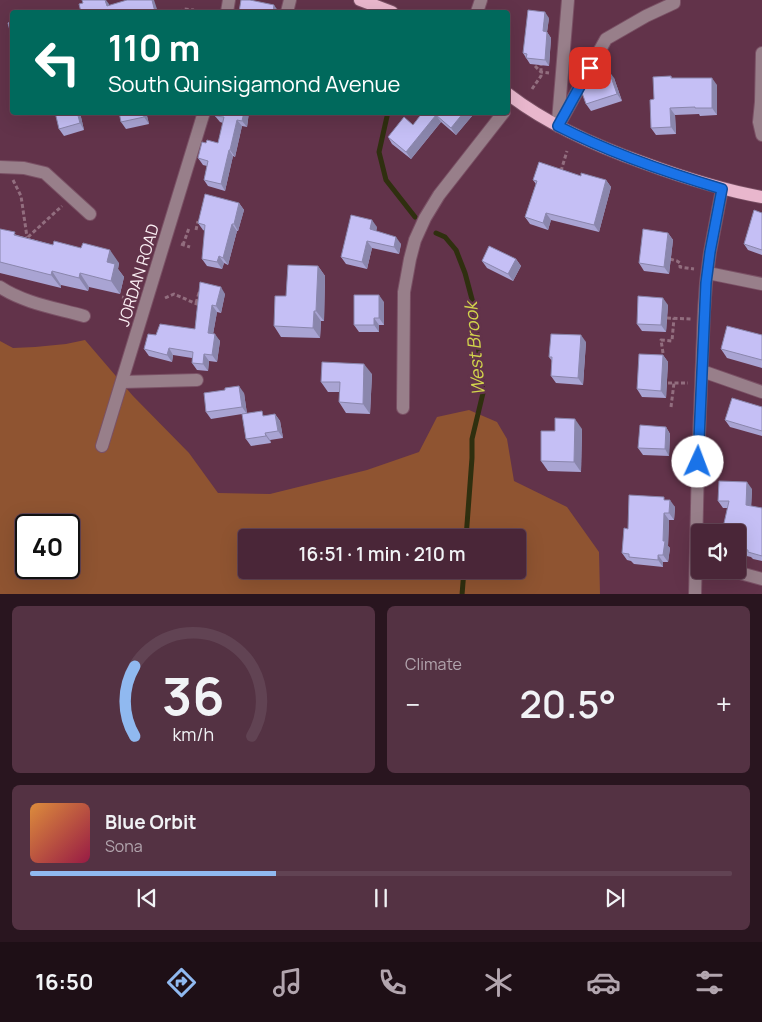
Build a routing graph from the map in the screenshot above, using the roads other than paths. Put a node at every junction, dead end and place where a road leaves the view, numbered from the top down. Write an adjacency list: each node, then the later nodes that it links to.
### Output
1 (360, 0): 4 (main road)
2 (568, 0): 9 (street)
3 (674, 0): 9 (street)
4 (387, 10)
5 (762, 53): 10 (street)
6 (510, 100): 9 (main road)
7 (203, 115): 21 (street, JORDAN ROAD)
8 (502, 115): 23 (street)
9 (558, 126): 12 (main road)
10 (762, 135)
11 (2, 167): 14 (street)
12 (722, 189): 13 (main road); 15 (street)
13 (762, 197)
14 (90, 214)
15 (702, 271): 16 (street); 19 (street)
16 (762, 284)
17 (0, 286): 18 (street)
18 (84, 316)
19 (702, 371): 22 (street); 25 (street)
20 (197, 380): 21 (street)
21 (122, 382): 24 (street, JORDAN ROAD)
22 (762, 392)
23 (403, 408)
24 (102, 446)
25 (698, 524)
26 (746, 575): 28 (street)
27 (696, 579): 29 (street)
28 (762, 579)
29 (695, 594)

